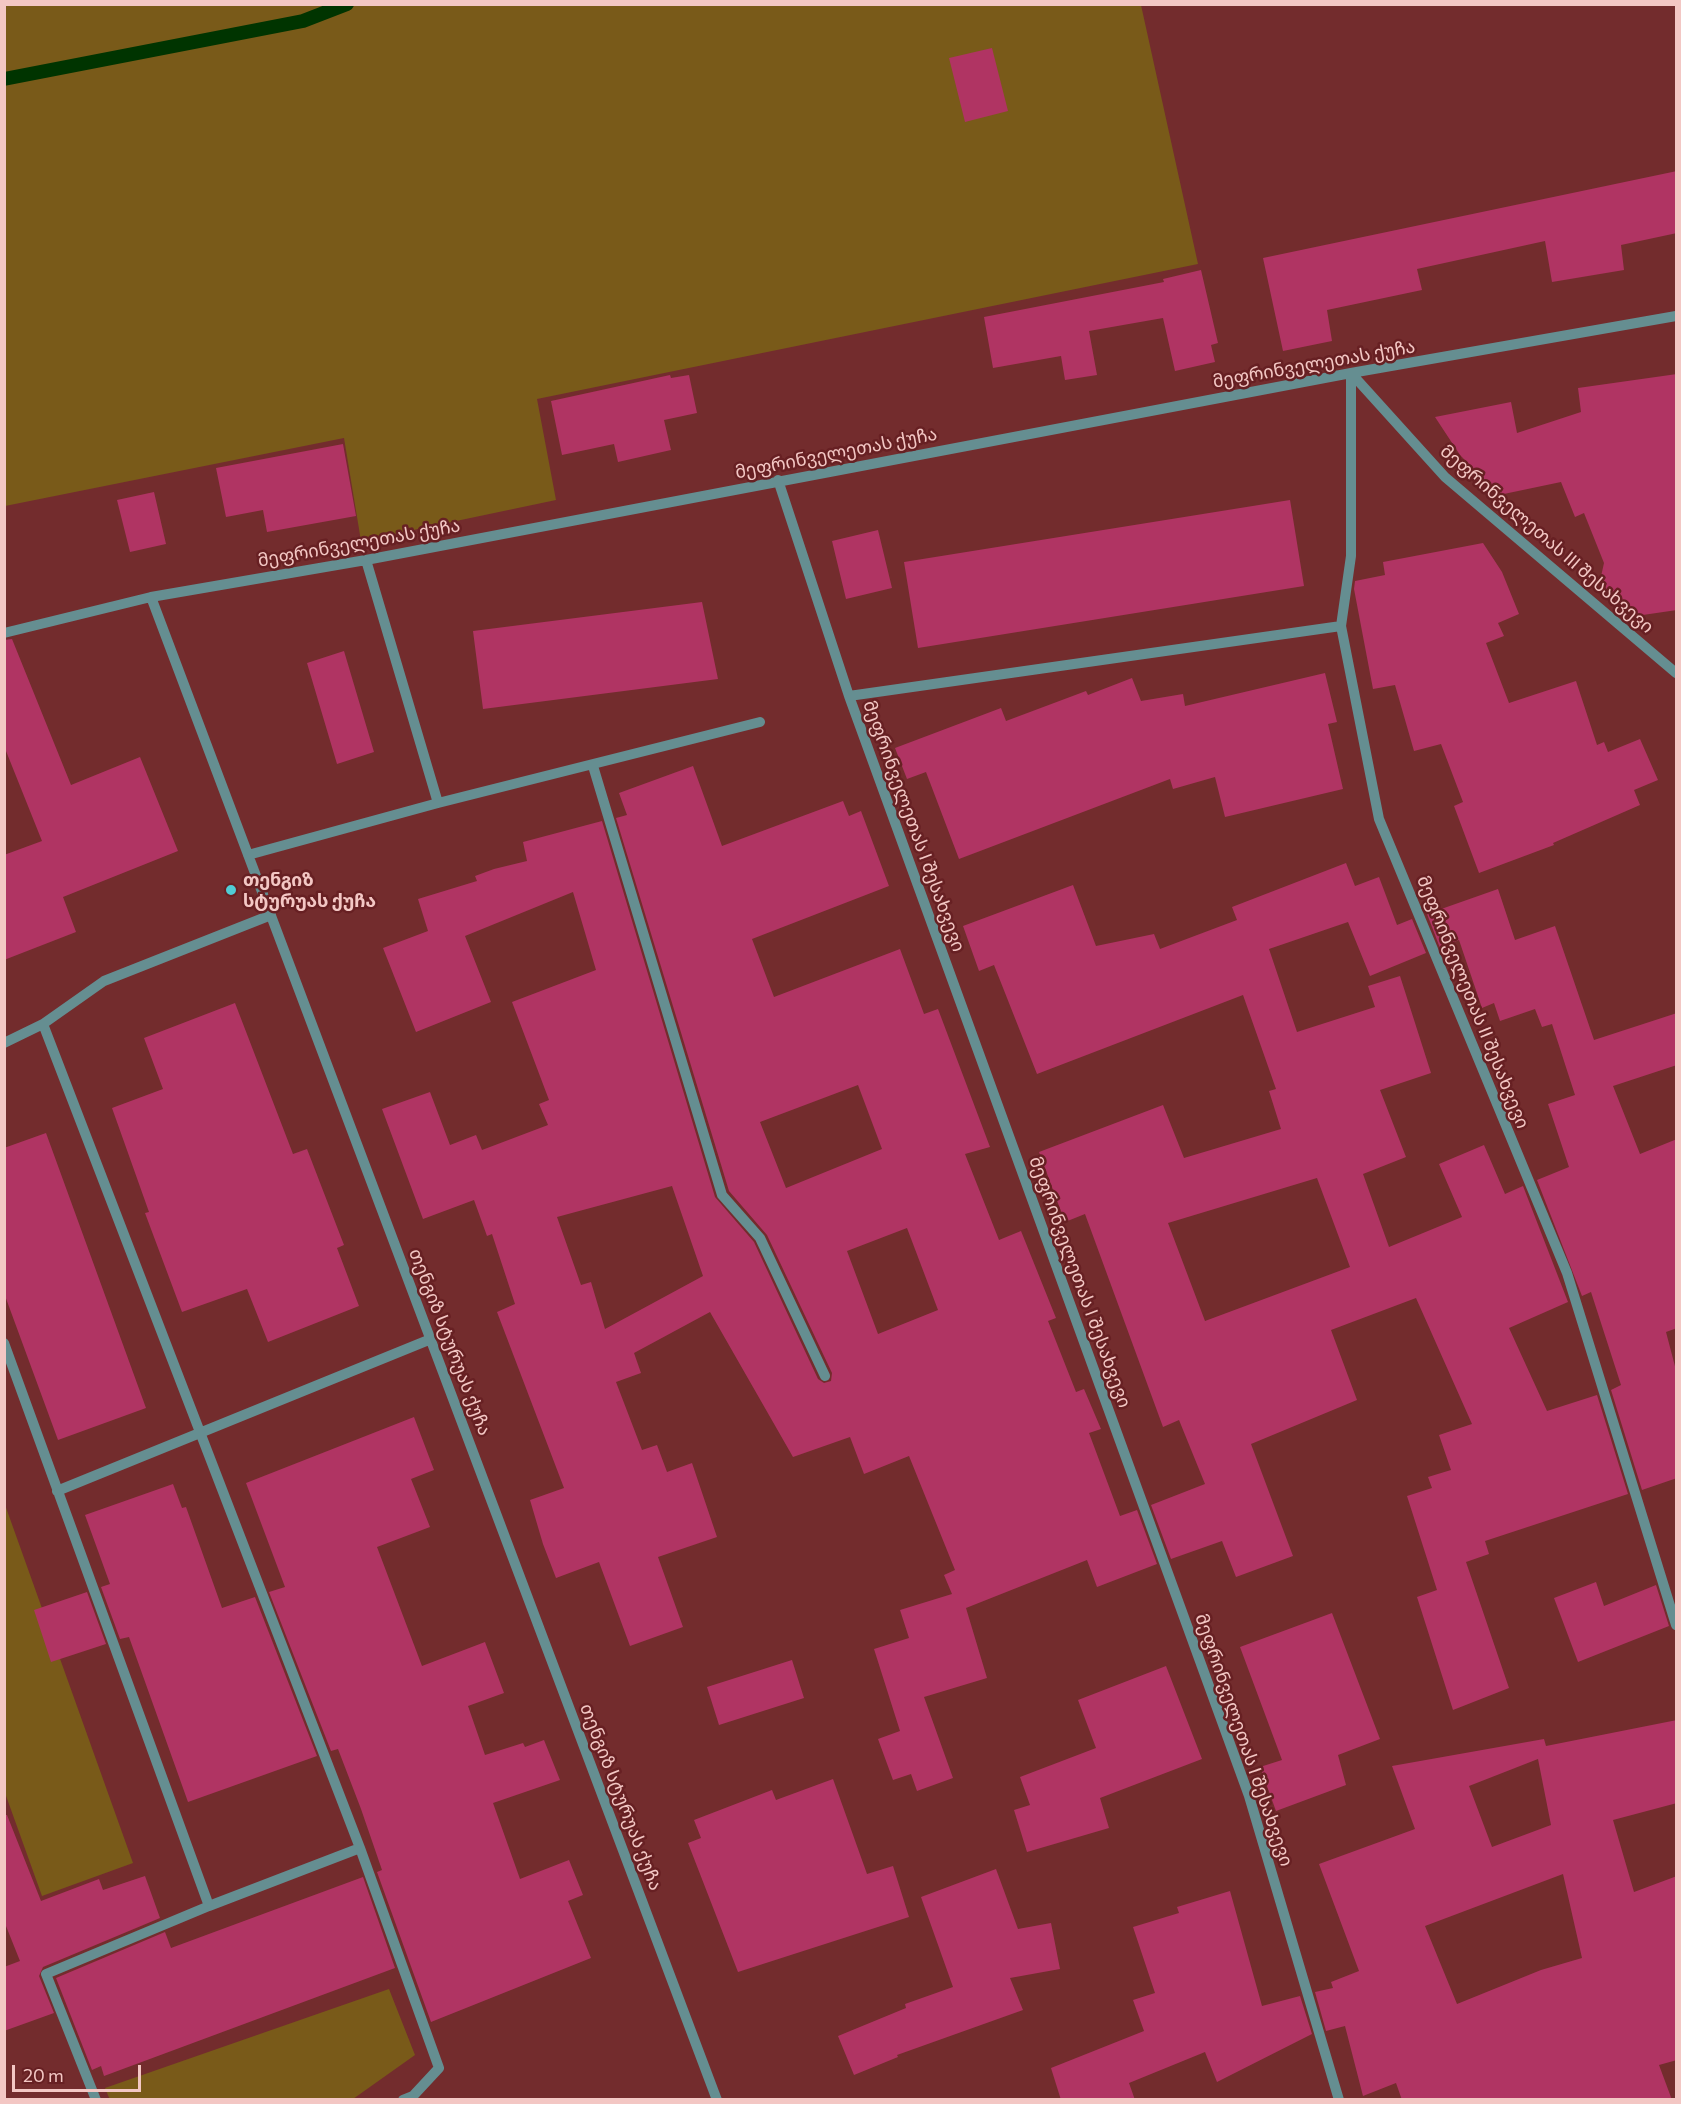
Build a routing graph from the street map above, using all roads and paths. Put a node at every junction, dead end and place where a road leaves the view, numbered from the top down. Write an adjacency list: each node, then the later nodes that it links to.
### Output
1 (1677, 316): 2 (street, მეფრინველეთას ქუჩა)
2 (1351, 373): 3 (street, მეფრინველეთას ქუჩა); 6 (street, მეფრინველეთას II შესახვევი); 8 (street, მეფრინველეთას III შესახვევი)
3 (778, 480): 4 (street, მეფრინველეთას ქუჩა); 9 (street, მეფრინველეთას I შესახვევი)
4 (366, 560): 5 (street, მეფრინველეთას ქუჩა); 12 (street)
5 (151, 597): 7 (street, მეფრინველეთას ქუჩა); 13 (street, თენგიზ სტურუას ქუჩა)
6 (1341, 626): 9 (street); 22 (street, მეფრინველეთას II შესახვევი)
7 (4, 633)
8 (1675, 670)
9 (849, 696): 28 (street, მეფრინველეთას I შესახვევი)
10 (760, 722): 11 (street)
11 (593, 766): 12 (street); 19 (street)
12 (438, 802): 13 (street)
13 (248, 855): 14 (street, თენგიზ სტურუას ქუჩა)
14 (271, 915): 15 (street); 17 (street, თენგიზ სტურუას ქუჩა)
15 (43, 1024): 16 (street); 20 (street)
16 (4, 1043)
17 (431, 1339): 20 (street); 27 (street, თენგიზ სტურუას ქუჩა)
18 (4, 1343): 21 (street)
19 (825, 1376)
20 (201, 1434): 21 (street); 23 (street)
21 (57, 1491): 24 (street)
22 (1677, 1625)
23 (360, 1848): 24 (street); 26 (street)
24 (209, 1906): 25 (street)
25 (96, 2100)
26 (403, 2100)
27 (717, 2100)
28 (1339, 2100)

